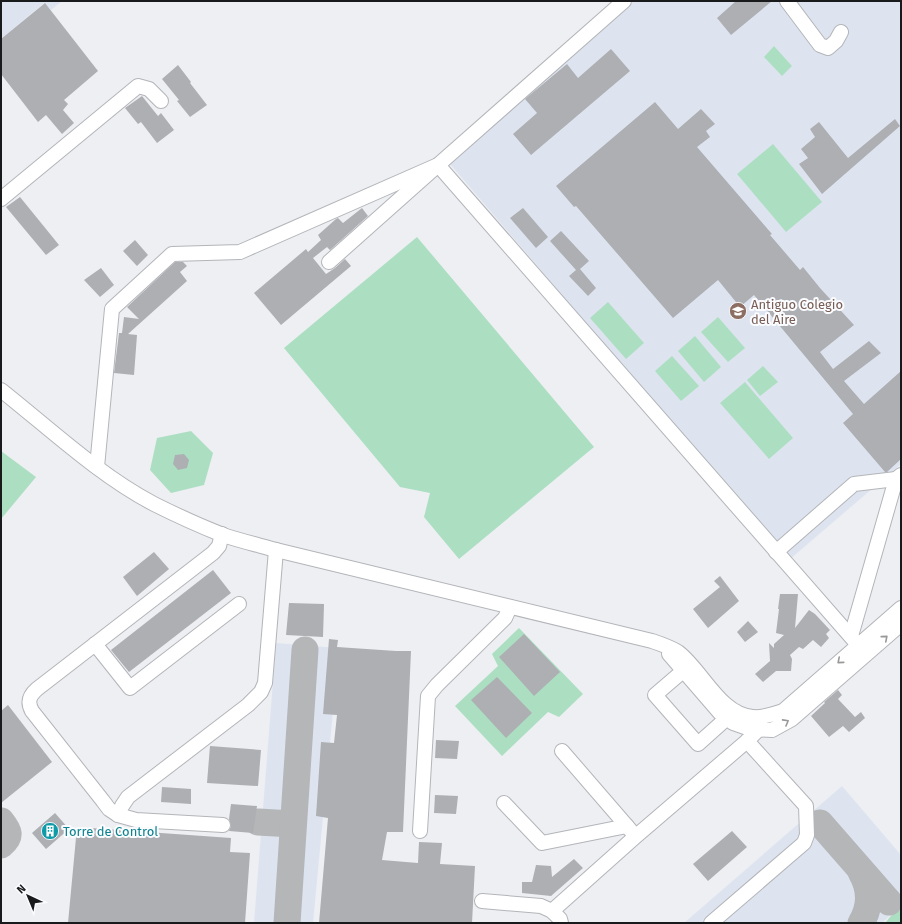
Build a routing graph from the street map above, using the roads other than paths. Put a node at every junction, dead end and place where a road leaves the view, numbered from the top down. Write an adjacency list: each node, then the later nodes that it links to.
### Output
1 (624, 1): 5 (lane)
2 (786, 1): 3 (lane)
3 (841, 32)
4 (161, 101): 7 (lane)
5 (438, 165): 6 (lane); 8 (lane); 15 (lane)
6 (379, 191): 8 (lane); 11 (lane)
7 (1, 199)
8 (390, 207): 9 (lane)
9 (329, 262)
10 (1, 390): 11 (lane)
11 (97, 467): 13 (lane)
12 (899, 477): 15 (lane); 21 (lane)
13 (222, 534): 14 (lane); 20 (lane)
14 (276, 550): 17 (lane); 28 (lane)
15 (776, 552): 21 (lane)
16 (239, 604): 20 (lane)
17 (510, 607): 22 (lane); 30 (lane)
18 (901, 608): 21 (lane)
19 (901, 624): 21 (lane, one-way to 19)
20 (96, 644): 28 (lane)
21 (858, 645): 24 (lane)
22 (687, 668): 23 (lane); 23 (lane)
23 (730, 714): 24 (lane)
24 (760, 723): 25 (lane)
25 (747, 741): 31 (lane); 35 (lane)
26 (562, 751): 31 (lane)
27 (504, 803): 31 (lane)
28 (118, 816): 29 (lane)
29 (223, 825)
30 (420, 831)
31 (631, 831): 33 (lane)
32 (482, 902): 33 (lane)
33 (552, 911): 34 (lane)
34 (561, 923)
35 (711, 923)

